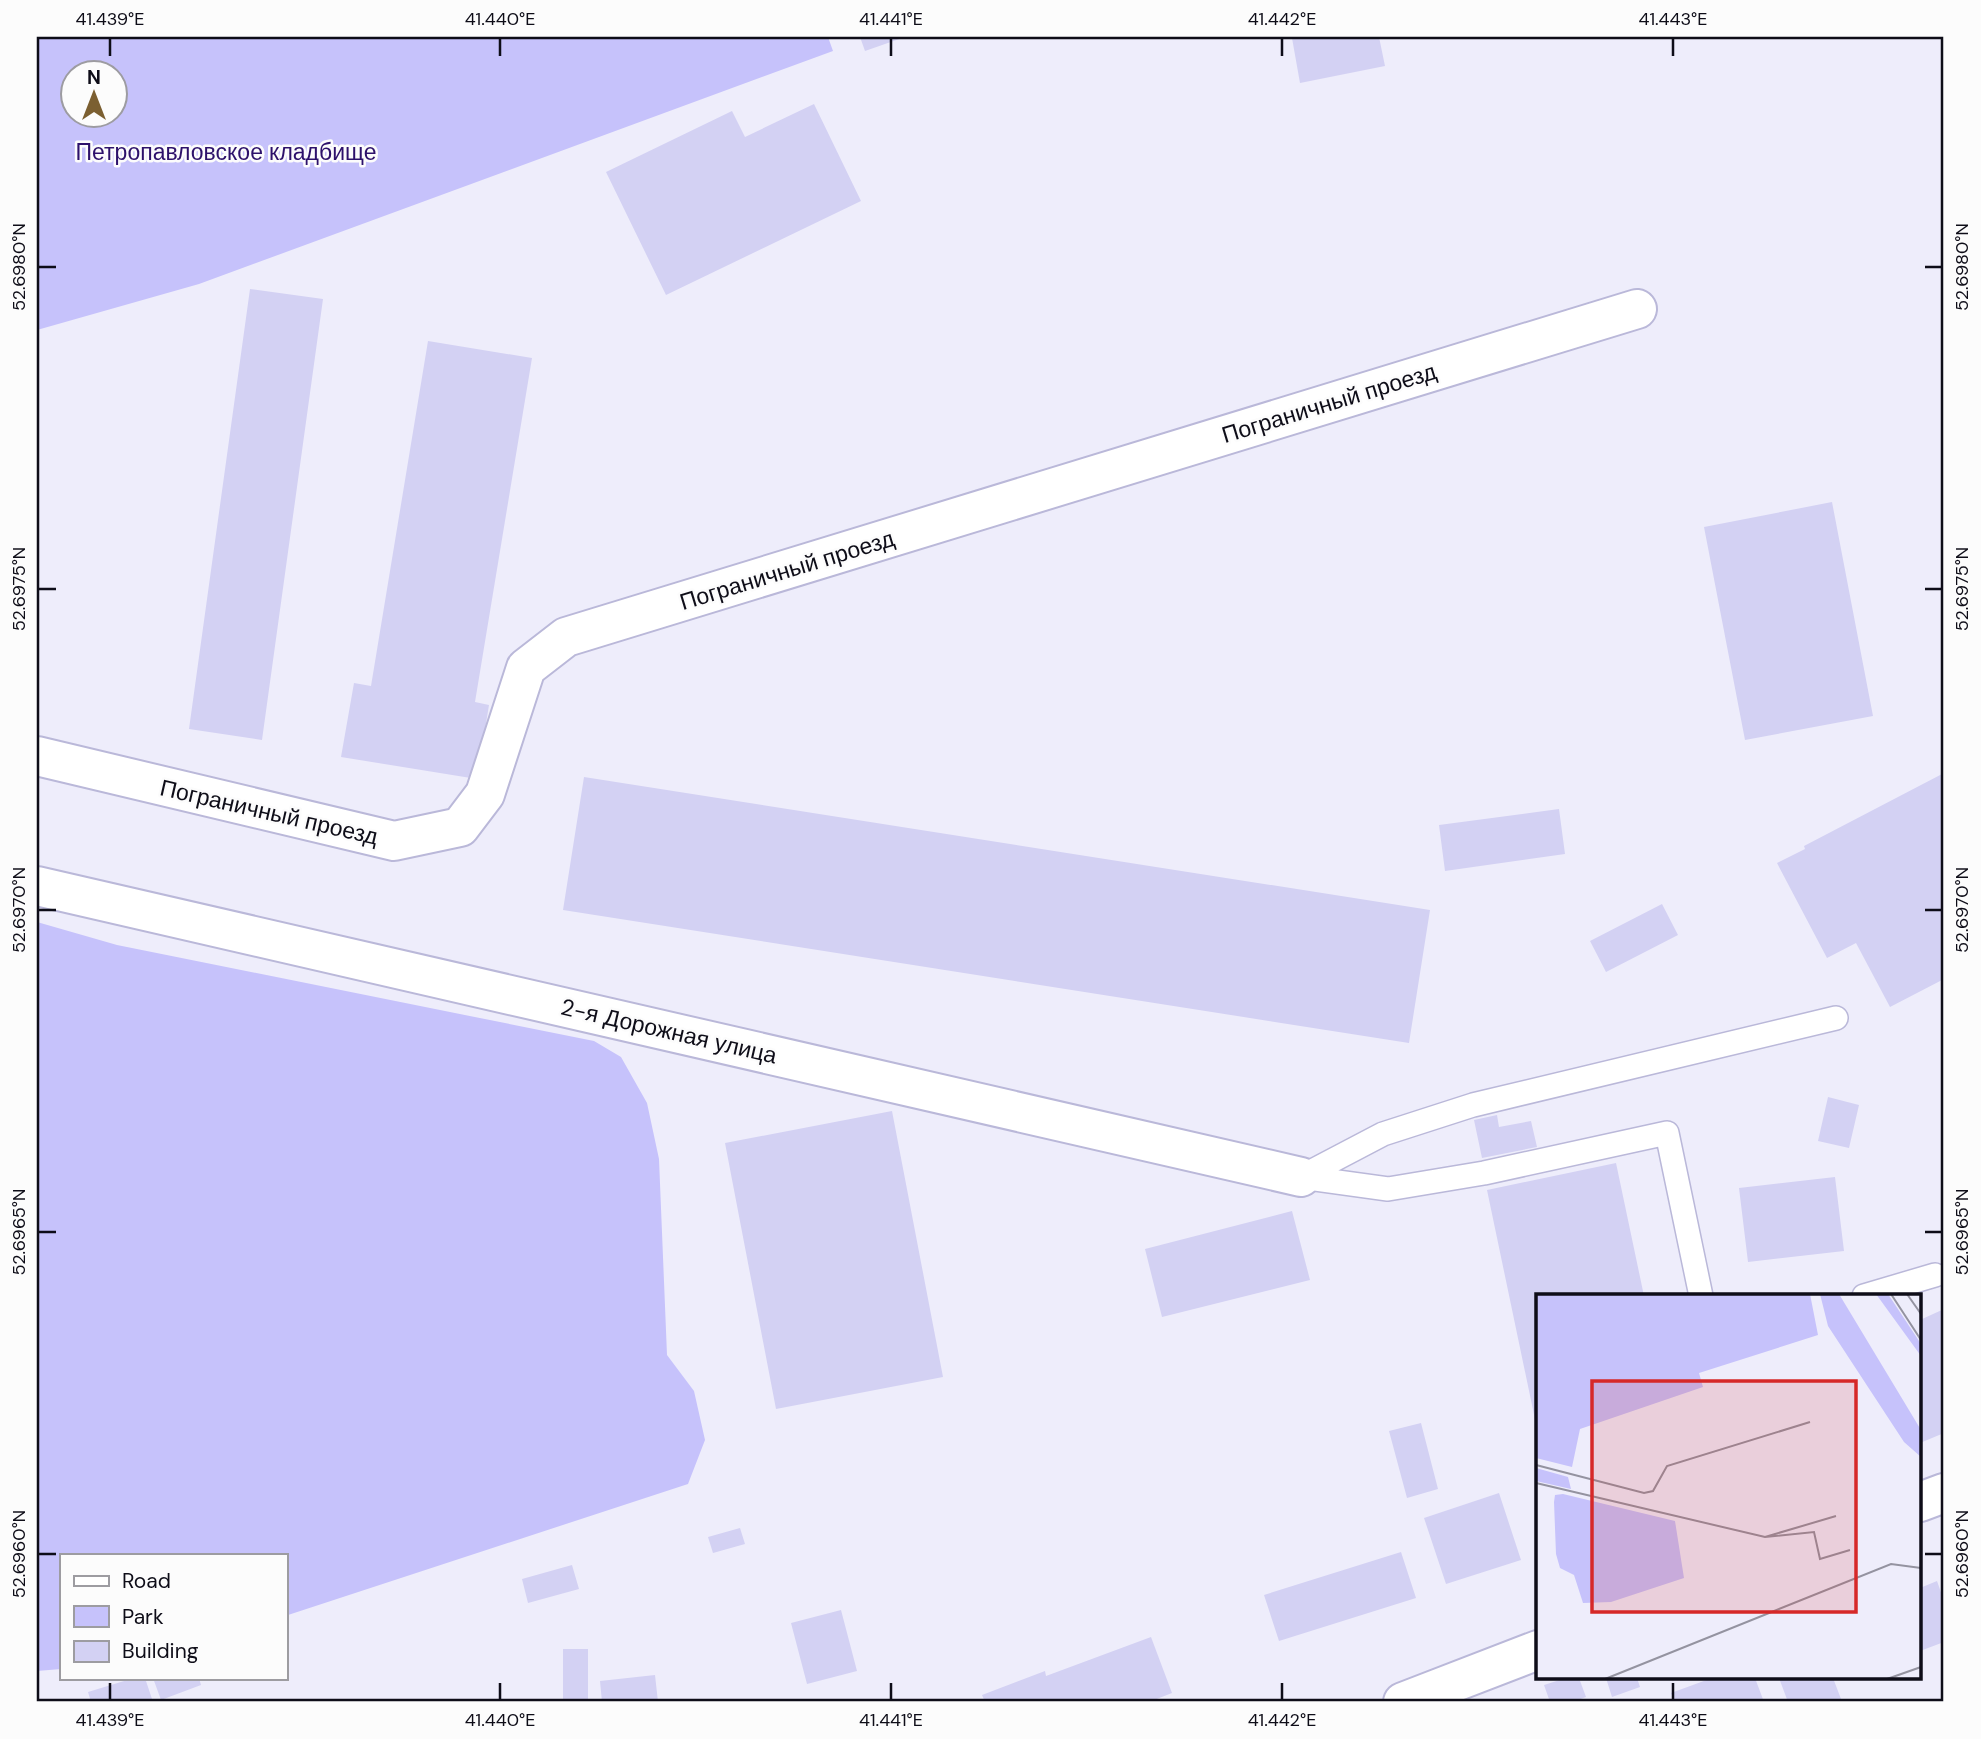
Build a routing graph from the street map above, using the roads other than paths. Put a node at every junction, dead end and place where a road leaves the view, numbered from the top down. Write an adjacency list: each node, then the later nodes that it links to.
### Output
1 (1637, 309): 2 (street, Пограничный проезд)
2 (37, 756)
3 (37, 886): 5 (street, 2-я Дорожная улица)
4 (1836, 1018): 5 (lane)
5 (1301, 1177): 7 (lane)
6 (1935, 1275): 8 (lane)
7 (1701, 1294)
8 (1871, 1294)
9 (1944, 1493): 10 (street)
10 (1922, 1501)
11 (1536, 1651): 12 (street)
12 (1403, 1702)

